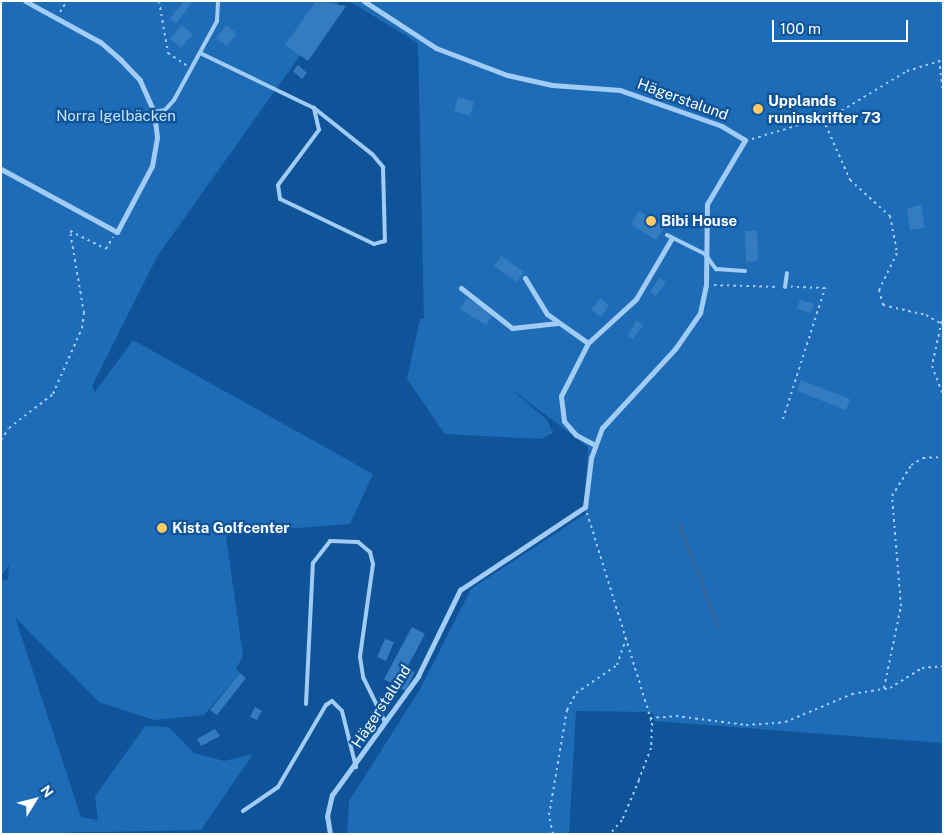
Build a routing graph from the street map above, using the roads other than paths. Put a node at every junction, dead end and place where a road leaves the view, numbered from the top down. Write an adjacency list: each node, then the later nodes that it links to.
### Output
1 (25, 1): 6 (street)
2 (218, 1): 4 (lane)
3 (364, 1): 9 (street, Hägerstalund)
4 (200, 53): 5 (lane); 6 (lane)
5 (314, 108): 5 (lane)
6 (154, 112): 7 (street)
7 (1, 169)
8 (669, 236): 9 (lane); 16 (street)
9 (705, 254): 10 (lane); 17 (street)
10 (745, 271)
11 (787, 273): 13 (lane)
12 (526, 278): 15 (street)
13 (785, 287)
14 (461, 288): 15 (street)
15 (558, 323): 16 (street)
16 (588, 343): 17 (street)
17 (595, 445): 19 (street, Hägerstalund)
18 (306, 704): 19 (lane)
19 (386, 724): 20 (street, Hägerstalund)
20 (356, 767): 21 (lane); 22 (street, Hägerstalund)
21 (243, 811)
22 (330, 834)

